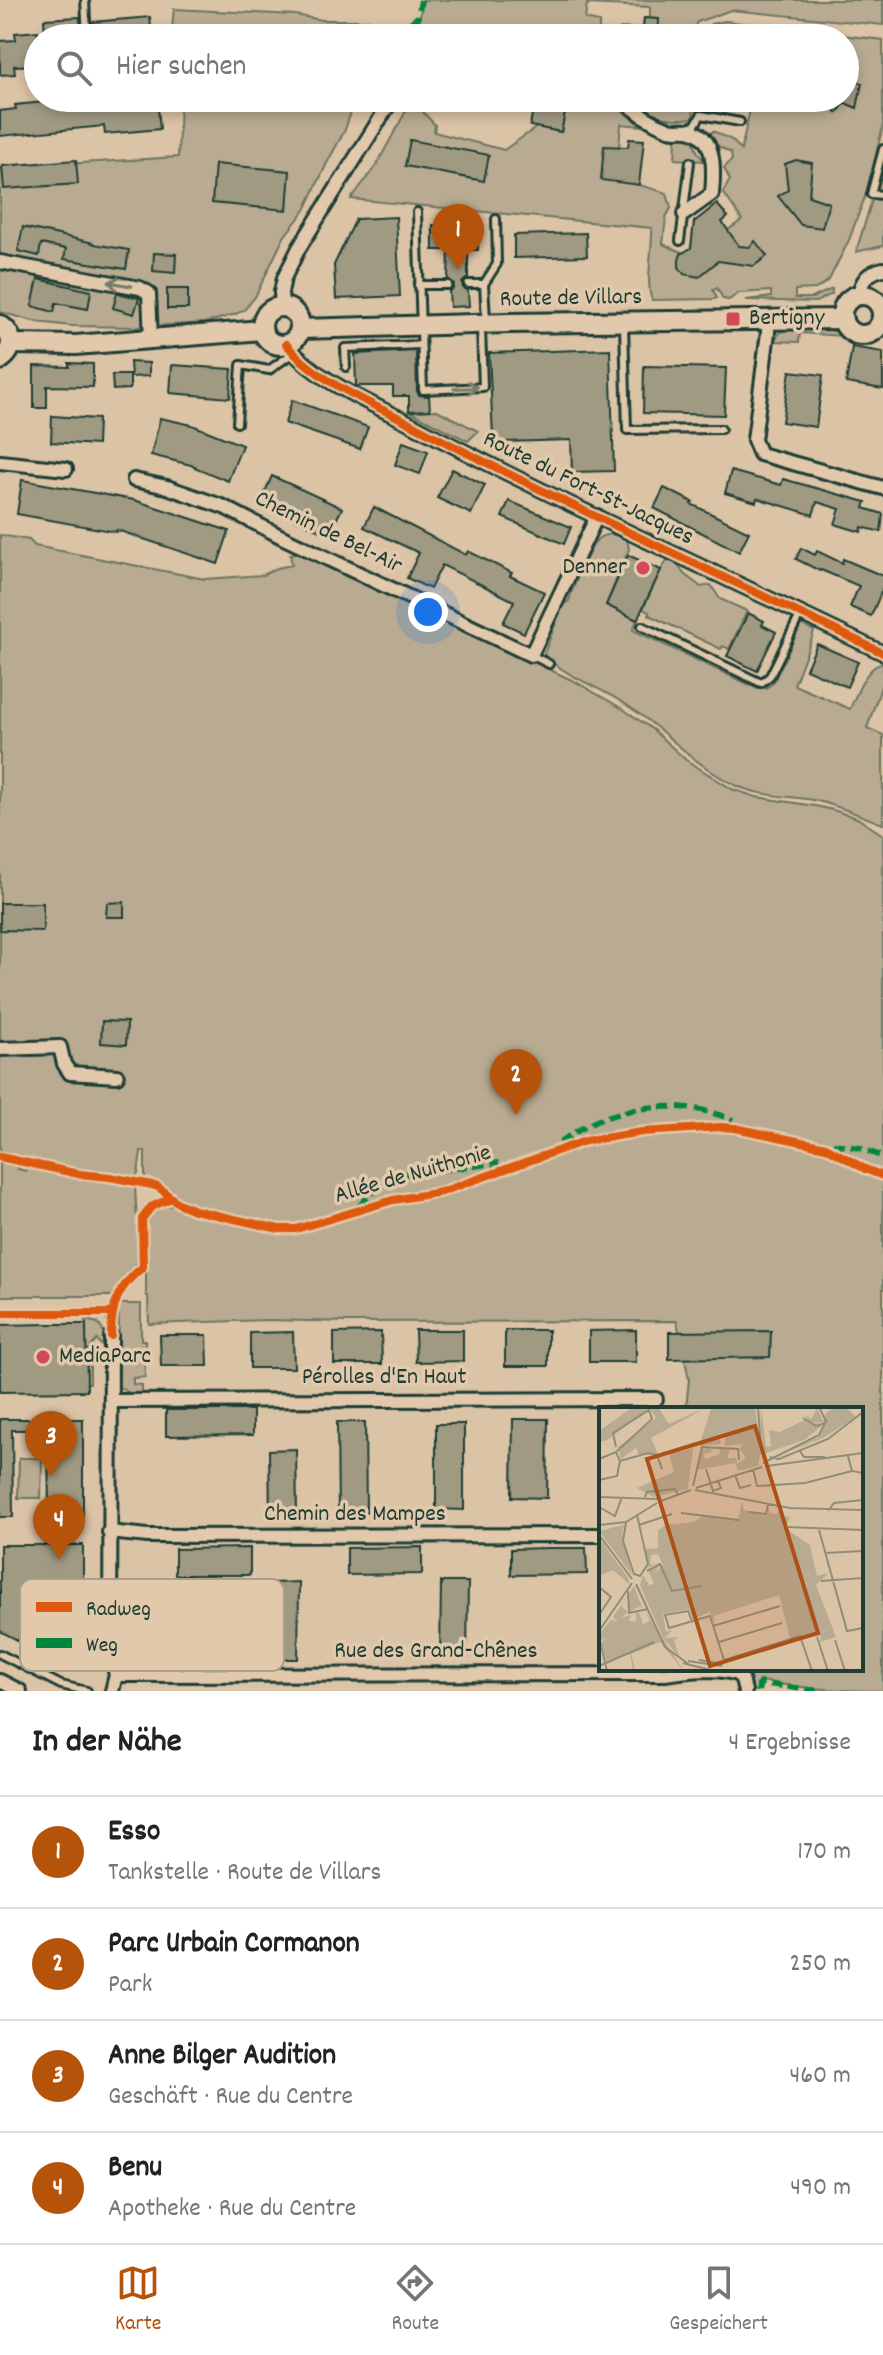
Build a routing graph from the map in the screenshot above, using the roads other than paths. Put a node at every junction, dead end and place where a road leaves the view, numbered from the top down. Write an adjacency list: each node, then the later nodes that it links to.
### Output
1 (85, 0): 2 (lane)
2 (86, 24)
3 (384, 112): 21 (street)
4 (640, 112): 6 (street)
5 (740, 122): 6 (lane)
6 (672, 130): 11 (street)
7 (883, 149): 9 (lane)
8 (690, 162): 11 (lane)
9 (883, 195)
10 (417, 212): 18 (lane)
11 (684, 214): 13 (lane)
12 (496, 219): 17 (lane)
13 (680, 241)
14 (0, 262): 31 (street, one-way to 14)
15 (883, 269): 20 (street)
16 (468, 284): 17 (lane)
17 (484, 284): 26 (lane)
18 (418, 285): 19 (lane); 30 (lane)
19 (448, 285)
20 (859, 295): 22 (main road); 25 (main road)
21 (282, 306): 28 (main road); 29 (main road)
22 (843, 319): 23 (main road, Route de Villars); 25 (main road)
23 (768, 320): 24 (main road, Route de Villars); 41 (street)
24 (624, 322): 26 (main road, Route de Villars); 37 (lane)
25 (882, 322)
26 (484, 324): 30 (main road, Route de Villars); 30 (lane, one-way to 26)
27 (0, 325): 32 (main road)
28 (300, 329): 30 (main road, Route de Villars); 33 (main road)
29 (262, 330): 31 (main road); 33 (main road)
30 (420, 336): 35 (lane)
31 (151, 340): 32 (main road)
32 (12, 344): 34 (main road)
33 (290, 349): 36 (lane); 42 (street, Route du Fort-St-Jacques)
34 (0, 360)
35 (346, 367)
36 (237, 423)
37 (721, 429)
38 (0, 462): 39 (street)
39 (66, 469)
40 (134, 480): 46 (street, Chemin de Bel-Air)
41 (883, 488)
42 (597, 516): 43 (street, Route du Fort-St-Jacques); 46 (street)
43 (801, 613): 44 (lane); 45 (street, Route du Fort-St-Jacques)
44 (642, 626)
45 (883, 653)
46 (531, 655): 47 (lane)
47 (549, 664)
48 (0, 1049): 49 (street)
49 (117, 1076)
50 (0, 1313): 51 (lane)
51 (111, 1336): 53 (street)
52 (656, 1399): 53 (street, Pérolles d'En Haut)
53 (111, 1401): 54 (street)
54 (109, 1532): 55 (street, Chemin des Mampes); 56 (street)
55 (599, 1535)
56 (109, 1579)
57 (0, 1654): 58 (lane)
58 (20, 1664)
59 (33, 1671): 64 (lane)
60 (115, 1671): 61 (street)
61 (116, 1675): 65 (street); 66 (street, Rue des Grand-Chênes)
62 (0, 1681): 63 (street)
63 (20, 1691)
64 (87, 1691)
65 (112, 1691)
66 (745, 1691)

